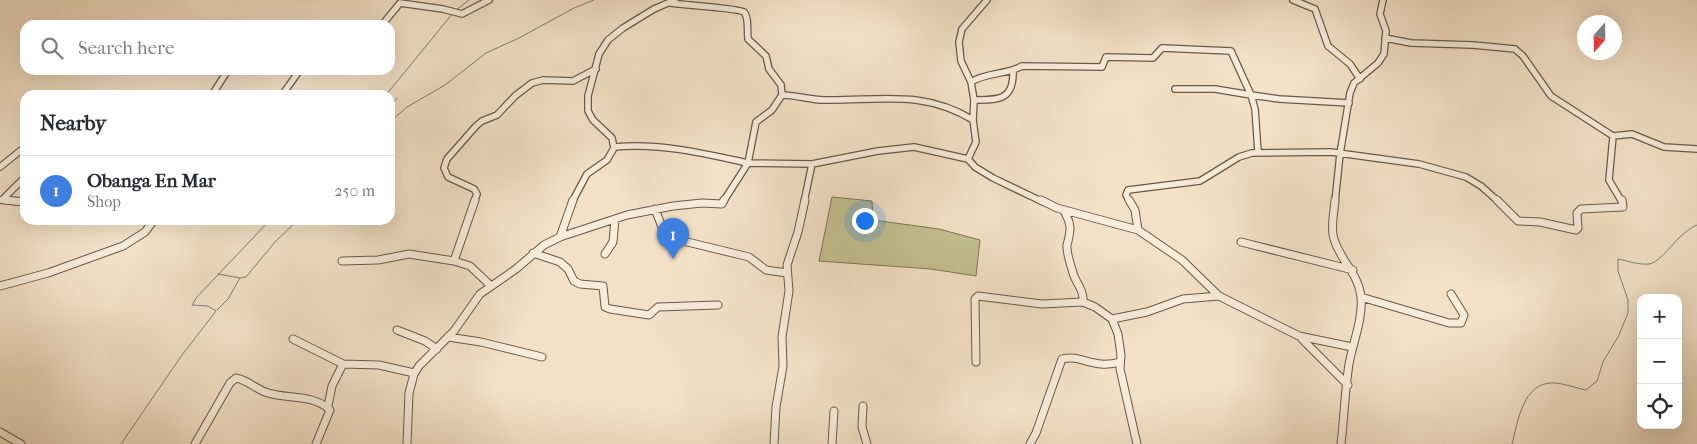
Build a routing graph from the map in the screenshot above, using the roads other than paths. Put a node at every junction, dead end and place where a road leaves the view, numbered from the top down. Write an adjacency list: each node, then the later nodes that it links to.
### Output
1 (489, 0): 6 (street)
2 (987, 0): 13 (street)
3 (1293, 0): 12 (street)
4 (1383, 0): 7 (street)
5 (673, 2): 8 (street); 17 (street)
6 (386, 20)
7 (1385, 38): 12 (street); 22 (street)
8 (596, 69): 23 (street); 45 (street)
9 (1013, 71): 13 (street); 18 (street); 19 (street)
10 (225, 75): 15 (street)
11 (298, 75): 16 (street)
12 (1360, 79): 20 (street)
13 (971, 82): 19 (street)
14 (1175, 89): 18 (street)
15 (215, 90)
16 (286, 90)
17 (782, 95): 21 (street); 29 (street)
18 (1251, 95): 20 (street); 26 (street)
19 (974, 100): 21 (street)
20 (1349, 103): 27 (street)
21 (973, 120): 28 (street)
22 (1613, 136): 24 (street); 27 (street)
23 (614, 147): 29 (street); 40 (street)
24 (1697, 149)
25 (20, 151): 31 (street)
26 (1258, 152): 27 (street); 39 (street)
27 (1340, 154): 46 (street)
28 (968, 159): 30 (street); 36 (street)
29 (748, 163): 30 (street); 35 (street)
30 (812, 164): 47 (street)
31 (0, 167)
32 (20, 182): 33 (street)
33 (1, 200): 34 (street)
34 (20, 202)
35 (655, 209): 37 (street); 47 (street)
36 (1064, 210): 39 (street); 53 (street)
37 (615, 219): 40 (street); 43 (street)
38 (150, 225): 49 (street)
39 (1138, 230): 51 (street)
40 (560, 237): 42 (street)
41 (1241, 242): 46 (street)
42 (533, 253): 48 (street); 54 (street)
43 (605, 254)
44 (342, 261): 45 (street)
45 (454, 261): 48 (street)
46 (1353, 270): 52 (street)
47 (787, 273): 76 (street)
48 (490, 285): 58 (street)
49 (0, 286)
50 (1451, 294): 52 (street)
51 (1219, 296): 55 (street); 57 (street)
52 (1361, 297): 60 (street)
53 (1083, 302): 55 (street); 63 (street)
54 (718, 305)
55 (1112, 319): 64 (street)
56 (397, 330): 61 (street)
57 (1299, 336): 60 (street); 67 (street)
58 (448, 337): 61 (street); 62 (street)
59 (293, 339): 65 (street)
60 (1352, 347): 67 (street)
61 (437, 349): 66 (street)
62 (542, 357)
63 (976, 362)
64 (1120, 362): 79 (street); 80 (street)
65 (342, 364): 66 (street); 68 (street)
66 (414, 373): 75 (street)
67 (1348, 385): 81 (street)
68 (328, 406): 73 (street); 74 (street)
69 (862, 406): 78 (street)
70 (834, 411): 77 (street)
71 (0, 432): 72 (street)
72 (21, 444)
73 (195, 444)
74 (316, 444)
75 (406, 444)
76 (774, 444)
77 (832, 444)
78 (867, 444)
79 (1030, 444)
80 (1137, 444)
81 (1341, 444)

